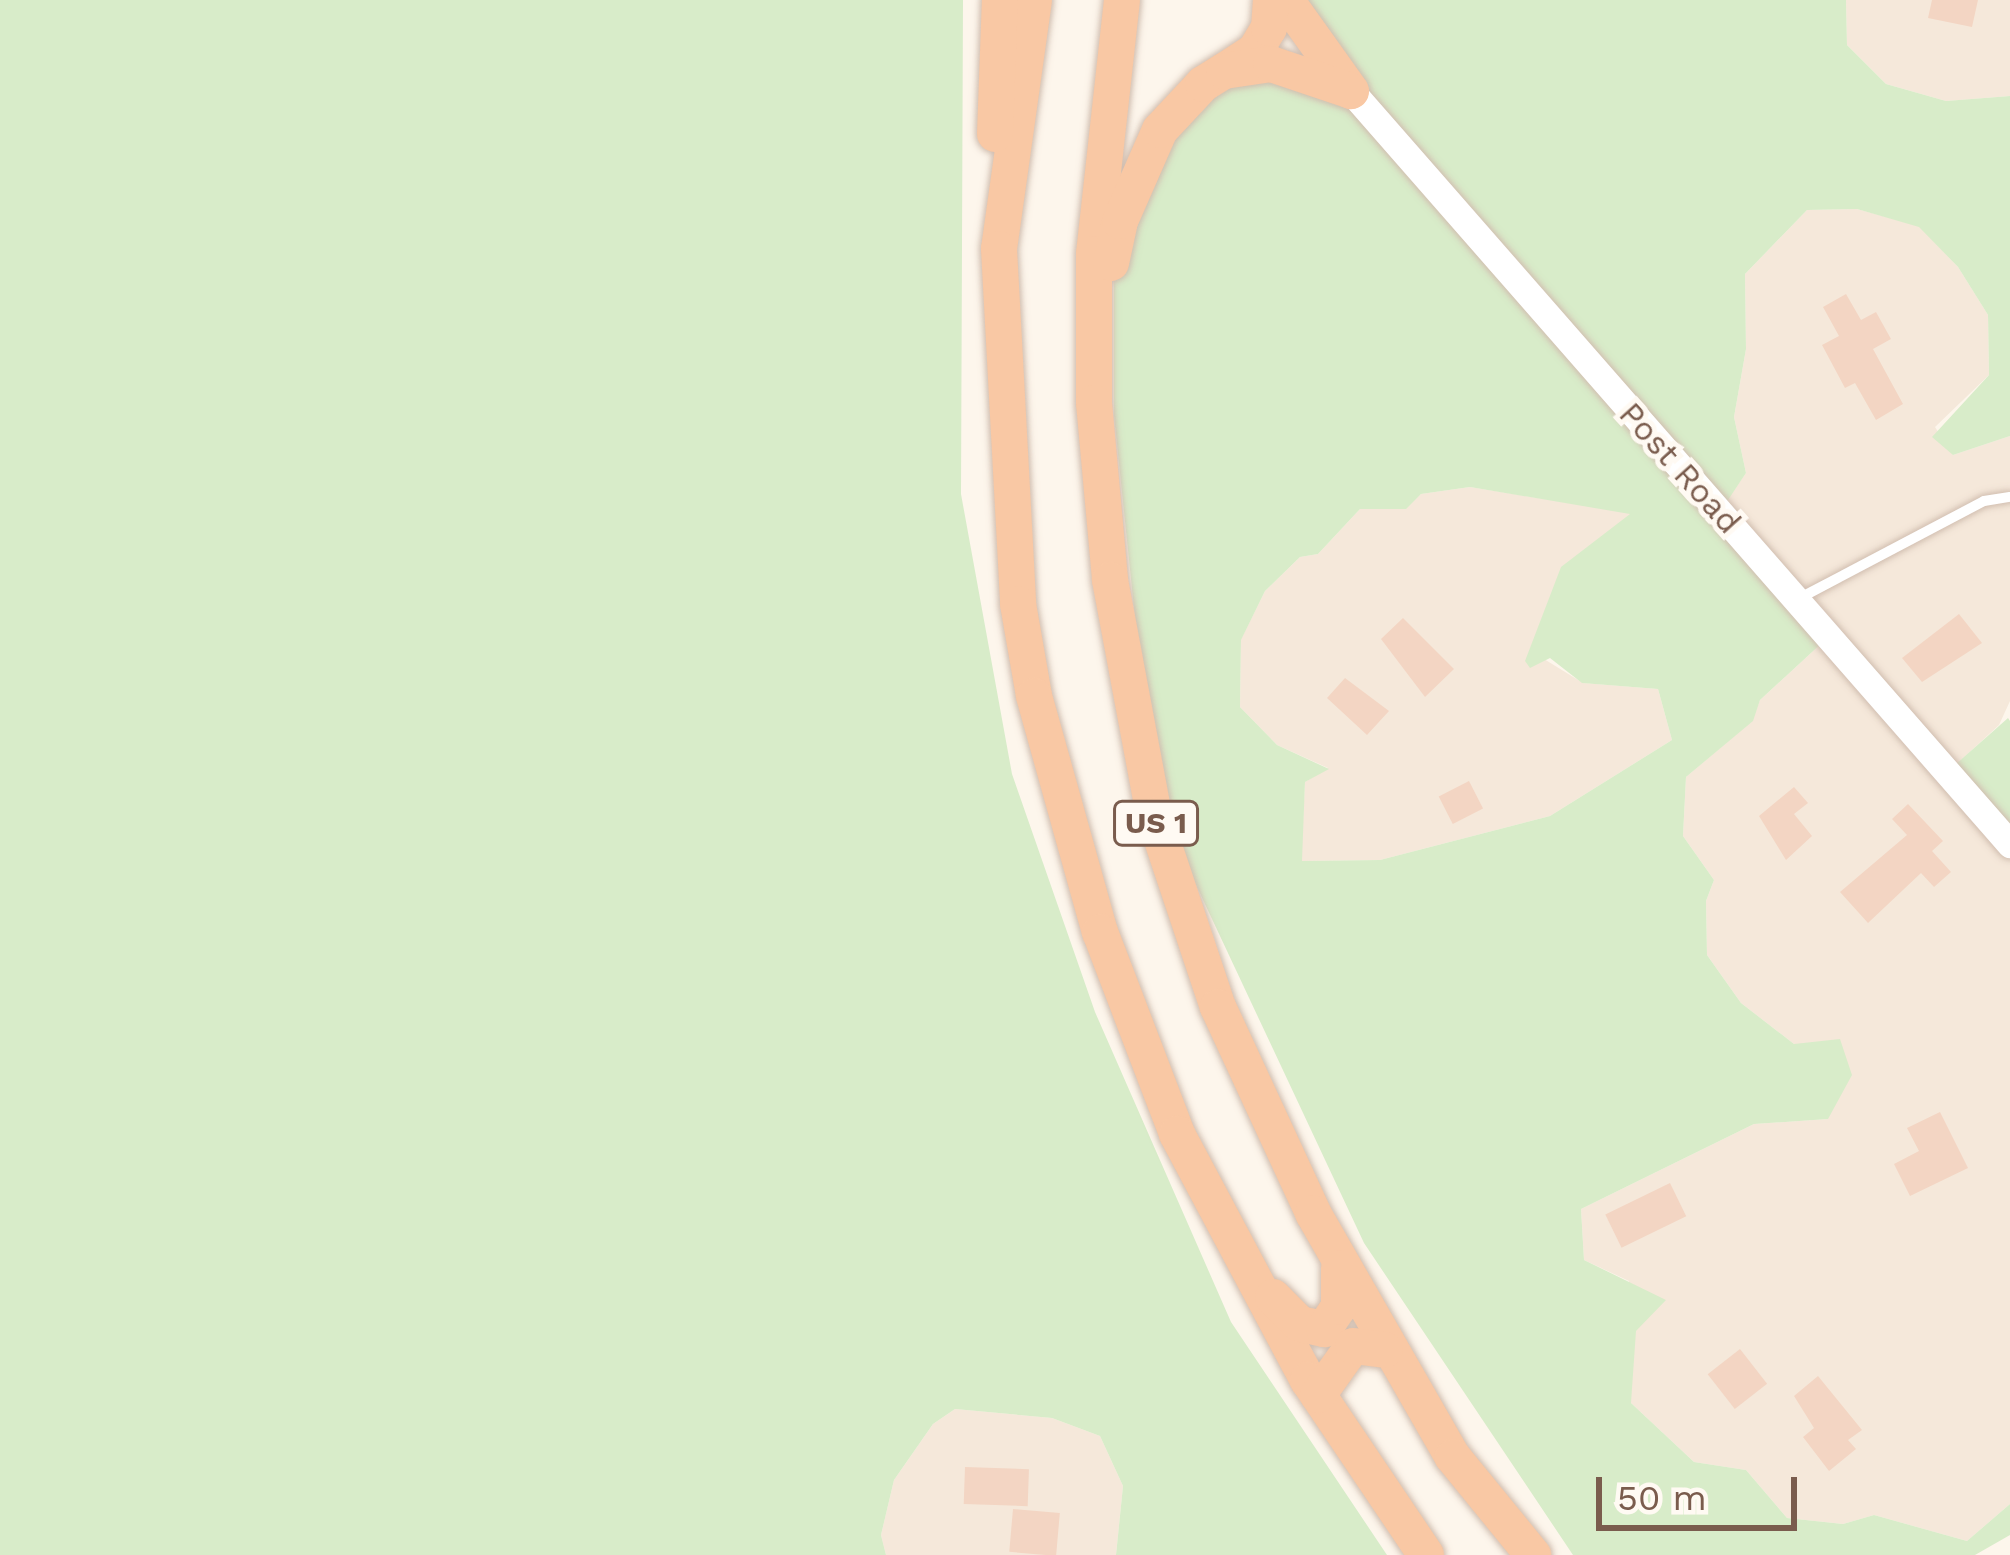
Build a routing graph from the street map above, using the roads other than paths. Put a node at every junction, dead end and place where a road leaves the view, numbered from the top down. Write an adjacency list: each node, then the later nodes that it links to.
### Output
1 (1000, 0): 8 (highway)
2 (1034, 0): 8 (highway, US 1)
3 (1122, 0): 9 (highway, US 1)
4 (1271, 0): 6 (highway)
5 (1286, 0): 7 (highway)
6 (1224, 70): 7 (highway); 9 (highway)
7 (1351, 91): 11 (street, Post Road)
8 (999, 249): 14 (highway, US 1)
9 (1094, 403): 13 (highway, US 1)
10 (2010, 497): 11 (lane)
11 (1798, 599): 12 (street, Post Road)
12 (2010, 844)
13 (1340, 1264): 14 (highway); 15 (highway, US 1)
14 (1252, 1280): 16 (highway, US 1)
15 (1385, 1350): 16 (highway); 18 (highway, US 1)
16 (1318, 1396): 17 (highway, US 1)
17 (1426, 1555)
18 (1533, 1555)

